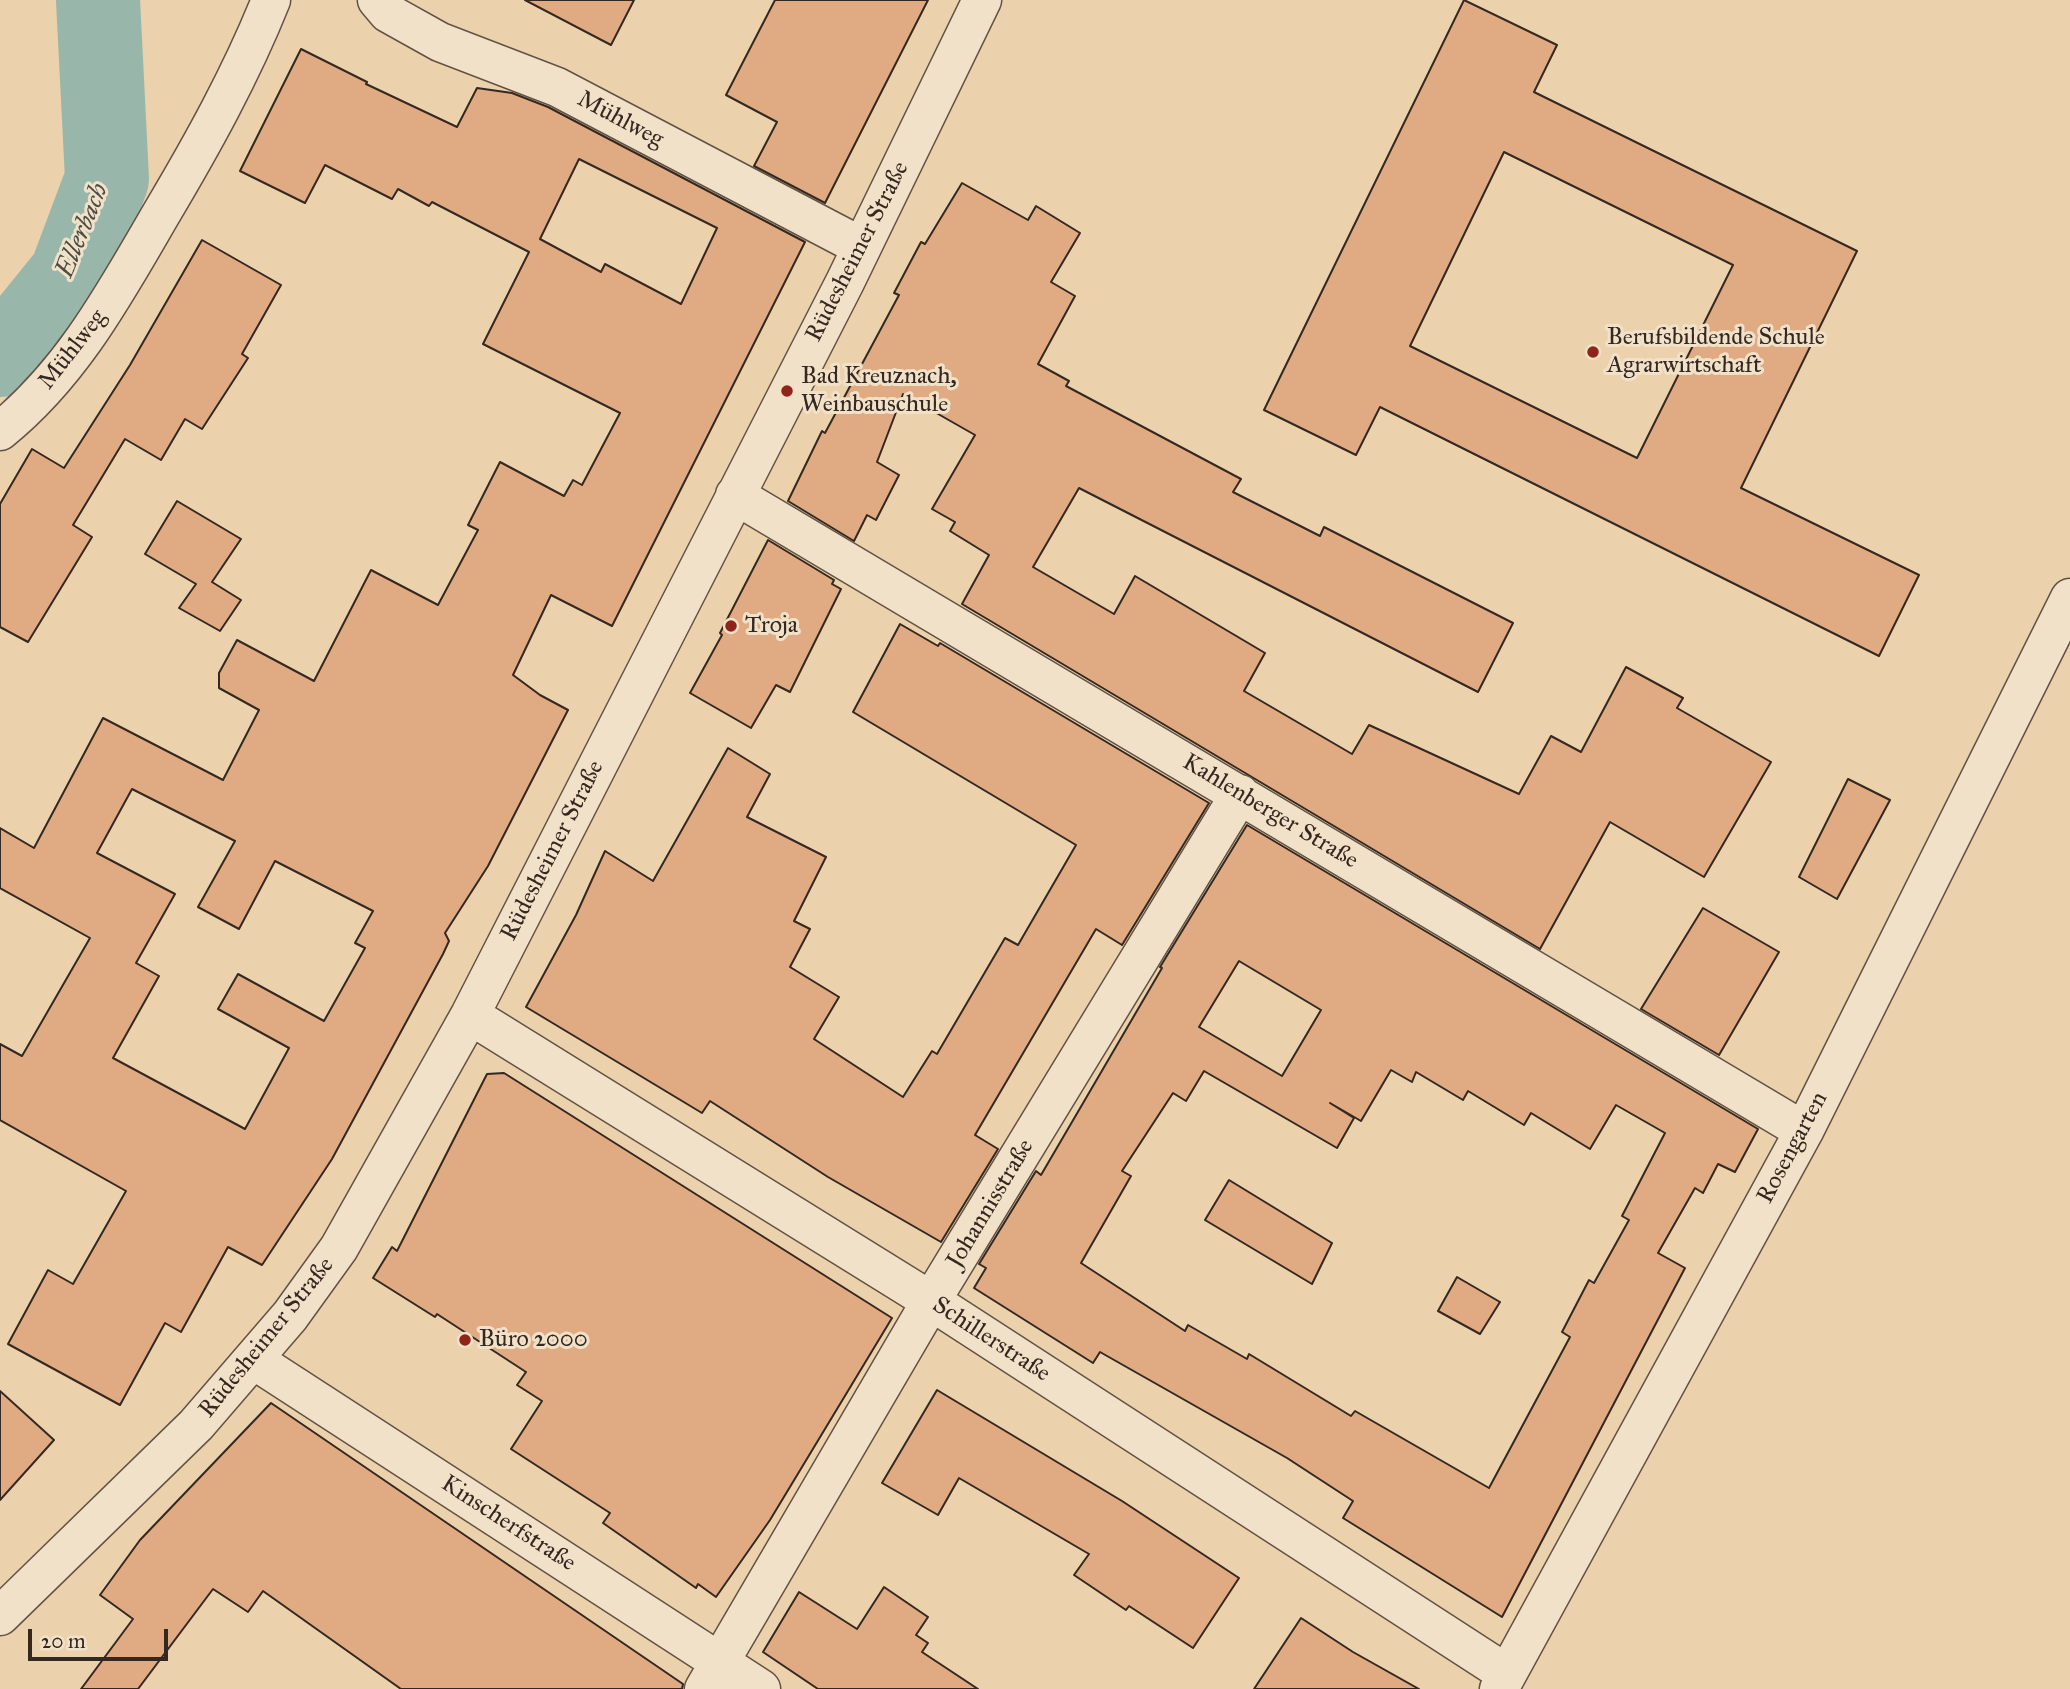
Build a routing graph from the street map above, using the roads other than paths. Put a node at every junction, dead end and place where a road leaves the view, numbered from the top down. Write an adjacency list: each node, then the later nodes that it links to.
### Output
1 (271, 0): 5 (street, Mühlweg)
2 (377, 0): 4 (street, Mühlweg)
3 (982, 0): 4 (street, Rüdesheimer Straße)
4 (862, 247): 6 (street, Rüdesheimer Straße)
5 (0, 431)
6 (735, 495): 8 (street, Kahlenberger Straße); 9 (street, Rüdesheimer Straße)
7 (2070, 598): 10 (street, Rosengarten)
8 (1240, 794): 10 (street, Kahlenberger Straße); 11 (street, Johannisstraße)
9 (470, 1015): 11 (street, Schillerstraße); 12 (street, Rüdesheimer Straße)
10 (1804, 1131): 15 (street, Rosengarten)
11 (931, 1301): 14 (street, Johannisstraße); 15 (street, Schillerstraße)
12 (254, 1360): 13 (street, Rüdesheimer Straße); 14 (street, Kinscherfstraße)
13 (0, 1616)
14 (712, 1674): 16 (street, Kinscherfstraße)
15 (1503, 1681)
16 (761, 1689)

